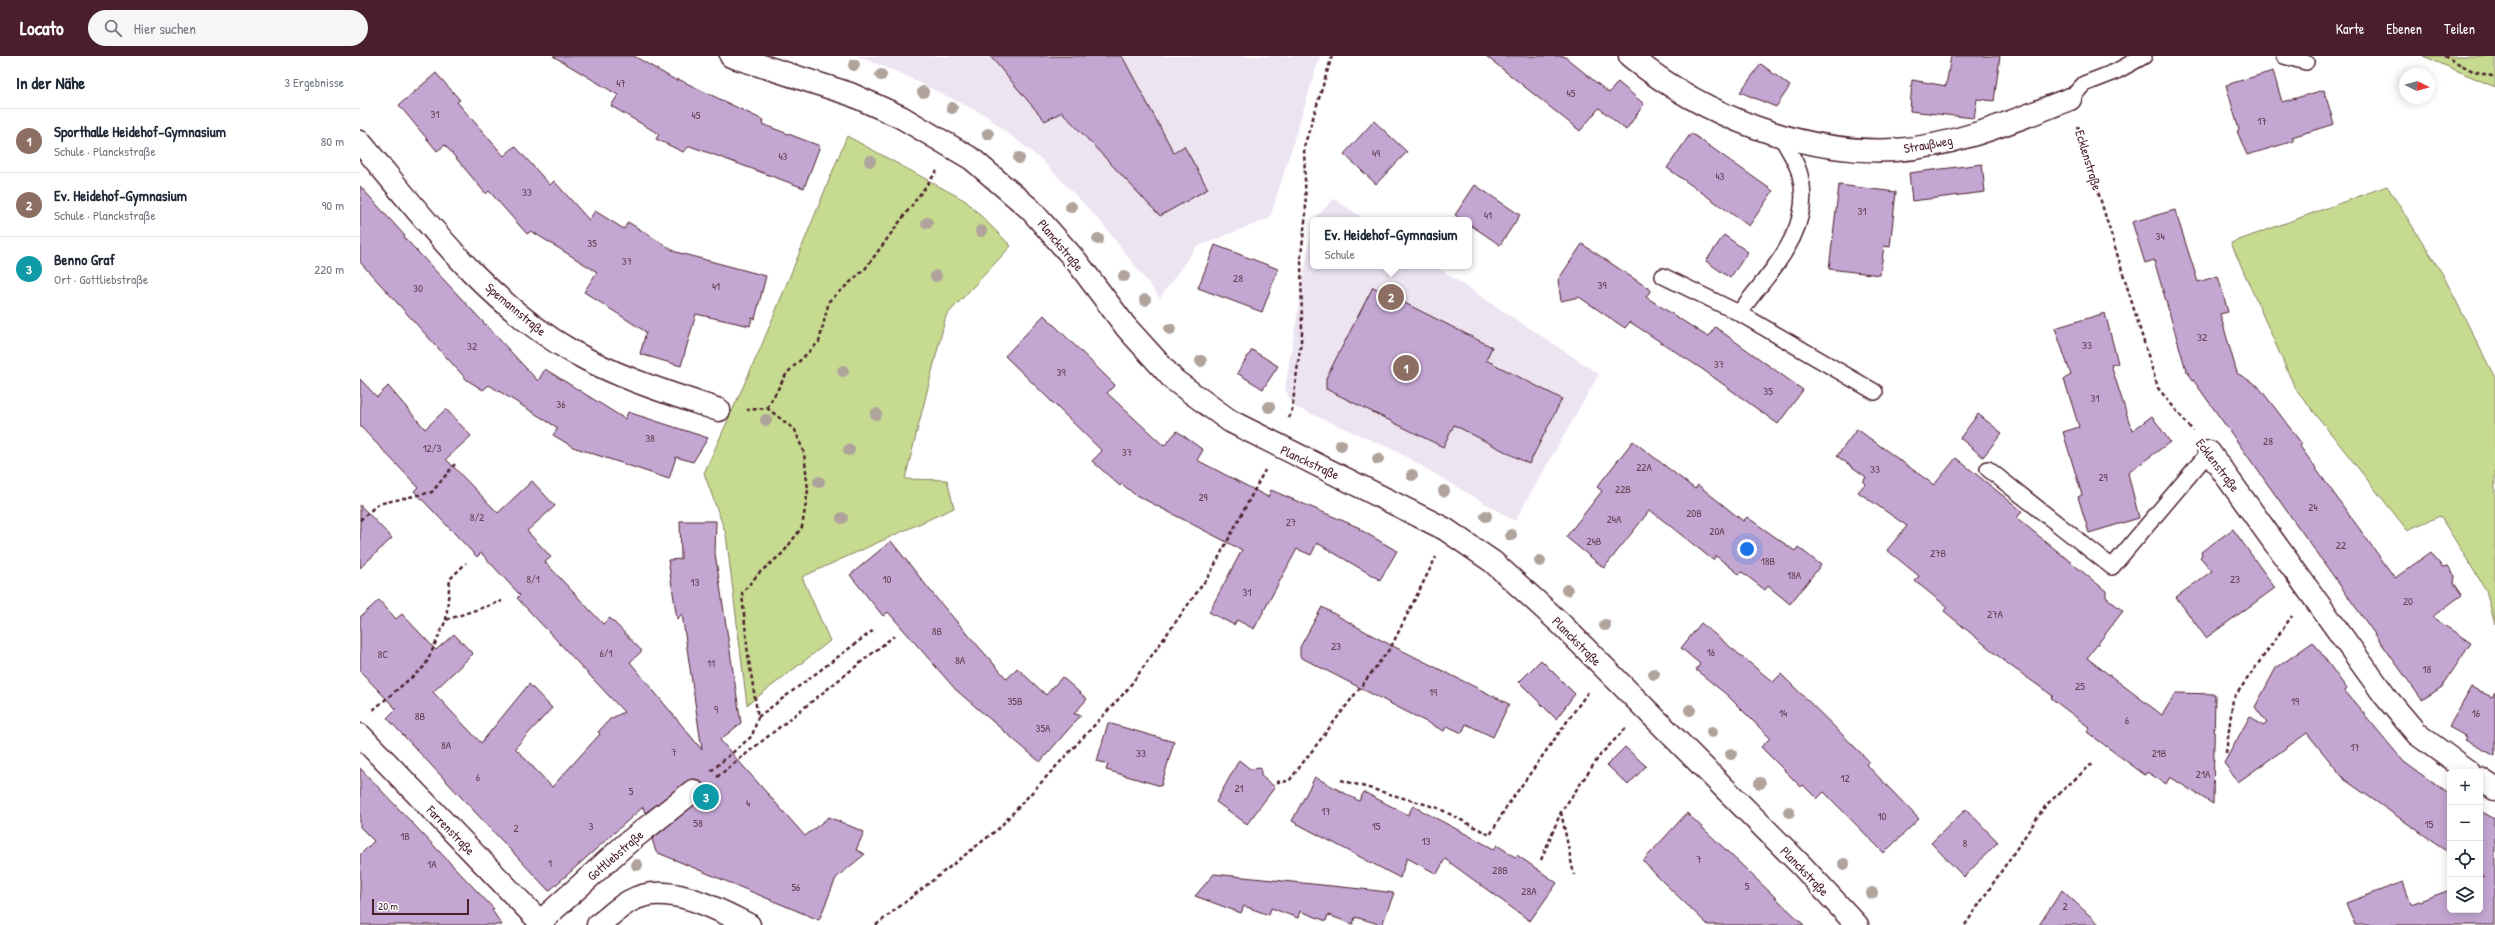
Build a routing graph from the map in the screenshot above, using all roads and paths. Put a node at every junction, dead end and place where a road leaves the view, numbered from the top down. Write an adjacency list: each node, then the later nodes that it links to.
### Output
1 (731, 56): 12 (street, Planckstraße)
2 (1332, 56): 18 (path)
3 (1630, 56): 10 (street, Straußweg)
4 (2144, 56): 9 (lane)
5 (2284, 56): 7 (lane)
6 (2444, 56): 8 (path)
7 (2306, 62)
8 (2495, 77)
9 (2070, 98): 10 (street, Straußweg); 19 (path, Ecklenstraße)
10 (1780, 134): 14 (lane)
11 (360, 142): 17 (street, Spemannstraße)
12 (954, 148): 16 (path); 18 (street, Planckstraße)
13 (1663, 276): 14 (lane)
14 (1739, 313): 15 (lane)
15 (1875, 392)
16 (767, 408): 17 (path); 33 (path)
17 (719, 410)
18 (1278, 446): 23 (street, Planckstraße); 51 (path)
19 (2209, 452): 21 (lane); 25 (street, Ecklenstraße)
20 (455, 464): 22 (path)
21 (1988, 469)
22 (360, 520)
23 (1449, 532): 30 (street, Planckstraße); 42 (path)
24 (466, 562): 27 (path)
25 (2310, 592): 35 (path); 38 (street, Ecklenstraße)
26 (502, 601): 27 (path)
27 (446, 620): 32 (path)
28 (875, 629): 33 (path)
29 (894, 636): 36 (path)
30 (1604, 669): 31 (street, Planckstraße); 40 (path)
31 (1644, 708): 45 (path); 52 (street, Planckstraße)
32 (372, 710)
33 (758, 717): 39 (path)
34 (360, 735): 48 (street, Farrenstraße)
35 (2226, 753)
36 (738, 760)
37 (2093, 763): 53 (path)
38 (2465, 769)
39 (707, 775)
40 (1341, 780)
41 (2483, 781): 43 (street)
42 (1276, 782)
43 (2495, 789)
44 (693, 791): 48 (street, Gottliebstraße)
45 (1561, 812): 46 (path); 47 (path)
46 (1541, 860)
47 (1574, 875)
48 (541, 924)
49 (598, 925): 50 (street)
50 (749, 925)
51 (876, 925)
52 (1858, 925)
53 (1965, 925)

